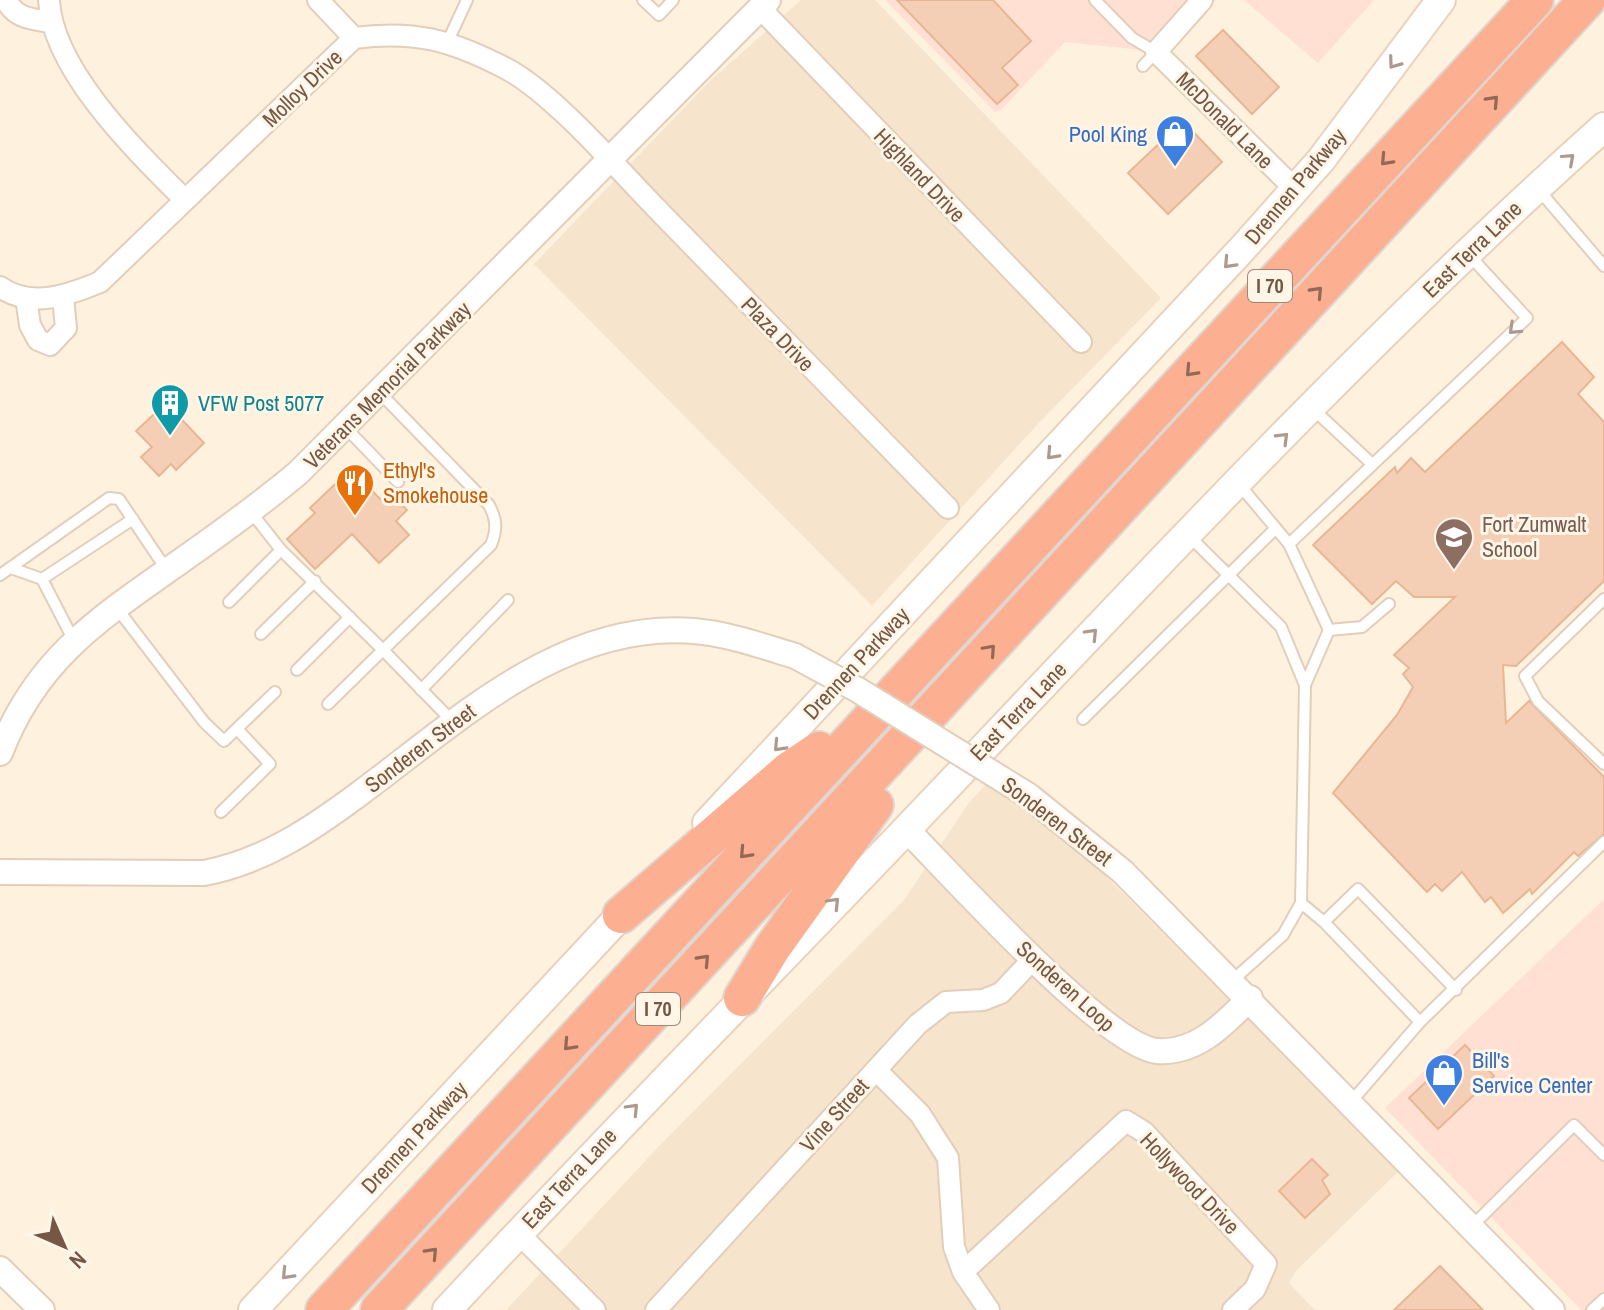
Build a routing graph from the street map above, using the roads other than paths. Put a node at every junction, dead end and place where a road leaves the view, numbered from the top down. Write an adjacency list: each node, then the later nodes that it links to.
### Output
1 (6, 0): 13 (street)
2 (49, 0): 13 (street)
3 (318, 0): 14 (street)
4 (467, 0): 15 (lane)
5 (643, 0): 6 (lane)
6 (673, 0)
7 (1095, 0): 16 (lane)
8 (1202, 0): 16 (street)
9 (1441, 0): 20 (main road, Drennen Parkway, one-way to 20)
10 (1535, 0): 63 (highway, I 70, one-way to 63)
11 (1587, 0): 62 (highway, I 70, one-way to 11)
12 (760, 3): 18 (street, Veterans Memorial Parkway); 27 (street, Highland Drive)
13 (50, 22): 21 (street)
14 (354, 38): 15 (street, Molloy Drive); 21 (street, Molloy Drive)
15 (447, 43): 18 (street, Molloy Drive)
16 (1150, 59): 20 (street, McDonald Lane)
17 (1604, 127): 19 (main road, East Terra Lane, one-way to 17)
18 (609, 159): 28 (street, Veterans Memorial Parkway); 34 (street, Plaza Drive)
19 (1537, 187): 22 (main road, East Terra Lane); 23 (lane)
20 (1295, 189): 74 (main road, Drennen Parkway, one-way to 74)
21 (185, 200): 25 (street, Molloy Drive)
22 (1467, 252): 29 (main road, East Terra Lane); 31 (lane, one-way to 31)
23 (1604, 266)
24 (0, 287): 26 (street, Molloy Drive)
25 (63, 297): 26 (street, Molloy Drive); 26 (street)
26 (26, 298)
27 (1081, 342)
28 (381, 394): 30 (street, Veterans Memorial Parkway); 56 (lane)
29 (1312, 408): 31 (lane); 33 (main road, East Terra Lane, one-way to 29)
30 (347, 429): 32 (lane); 35 (street, Veterans Memorial Parkway)
31 (1371, 463): 39 (lane)
32 (398, 482)
33 (1238, 483): 37 (lane); 38 (main road, East Terra Lane)
34 (948, 508)
35 (251, 512): 40 (lane); 42 (street, Veterans Memorial Parkway)
36 (133, 519): 41 (lane); 42 (lane); 45 (lane)
37 (1275, 529): 39 (lane); 43 (lane)
38 (1188, 535): 43 (lane); 70 (main road, East Terra Lane, one-way to 38)
39 (1289, 544): 53 (lane)
40 (281, 550): 46 (lane); 49 (lane)
41 (11, 568): 44 (lane); 45 (lane)
42 (168, 570): 51 (street, Veterans Memorial Parkway)
43 (1227, 574): 58 (lane); 64 (lane)
44 (0, 575)
45 (42, 579): 55 (lane)
46 (315, 581): 52 (lane); 54 (lane)
47 (1604, 599): 68 (lane)
48 (508, 600): 59 (lane)
49 (229, 602)
50 (1389, 604): 53 (lane)
51 (115, 606): 55 (street, Veterans Memorial Parkway); 66 (lane)
52 (350, 617): 56 (lane); 57 (lane)
53 (1329, 630): 58 (lane)
54 (261, 634)
55 (73, 639): 67 (street, Veterans Memorial Parkway)
56 (383, 650): 59 (lane); 61 (lane)
57 (297, 670)
58 (1305, 685): 73 (lane)
59 (421, 690): 65 (lane)
60 (275, 692): 66 (lane)
61 (328, 704)
62 (938, 708): 79 (highway); 93 (highway, I 70, one-way to 62)
63 (874, 713): 74 (highway); 92 (highway, I 70, one-way to 92)
64 (1083, 719)
65 (455, 724): 72 (street, Sonderen Street); 77 (street, Sonderen Street, bridge)
66 (237, 729): 69 (lane)
67 (0, 753)
68 (1604, 764)
69 (221, 812)
70 (906, 829): 76 (street, Sonderen Loop); 79 (main road, East Terra Lane, one-way to 70)
71 (1604, 842): 78 (lane)
72 (0, 872)
73 (1301, 903): 75 (lane); 77 (lane)
74 (621, 915): 91 (main road, Drennen Parkway, one-way to 91)
75 (1324, 922): 78 (lane); 80 (lane)
76 (1034, 958): 77 (street, Sonderen Loop); 81 (street, Vine Street)
77 (1242, 989): 82 (street, Sonderen Street)
78 (1456, 990): 80 (lane)
79 (742, 998): 85 (main road, East Terra Lane, one-way to 79)
80 (1420, 1022): 82 (lane)
81 (876, 1070): 87 (street); 89 (street, Vine Street)
82 (1350, 1103): 84 (street, Sonderen Street)
83 (1604, 1155): 84 (lane)
84 (1471, 1227): 98 (street, Sonderen Street)
85 (518, 1233): 94 (main road, East Terra Lane); 95 (street)
86 (0, 1269): 90 (street)
87 (963, 1272): 96 (street); 97 (street, Hollywood Drive)
88 (1604, 1299): 99 (lane)
89 (660, 1309)
90 (42, 1310)
91 (253, 1310)
92 (324, 1310)
93 (379, 1310)
94 (447, 1310)
95 (595, 1310)
96 (989, 1310)
97 (1233, 1310)
98 (1552, 1310)
99 (1592, 1310)

